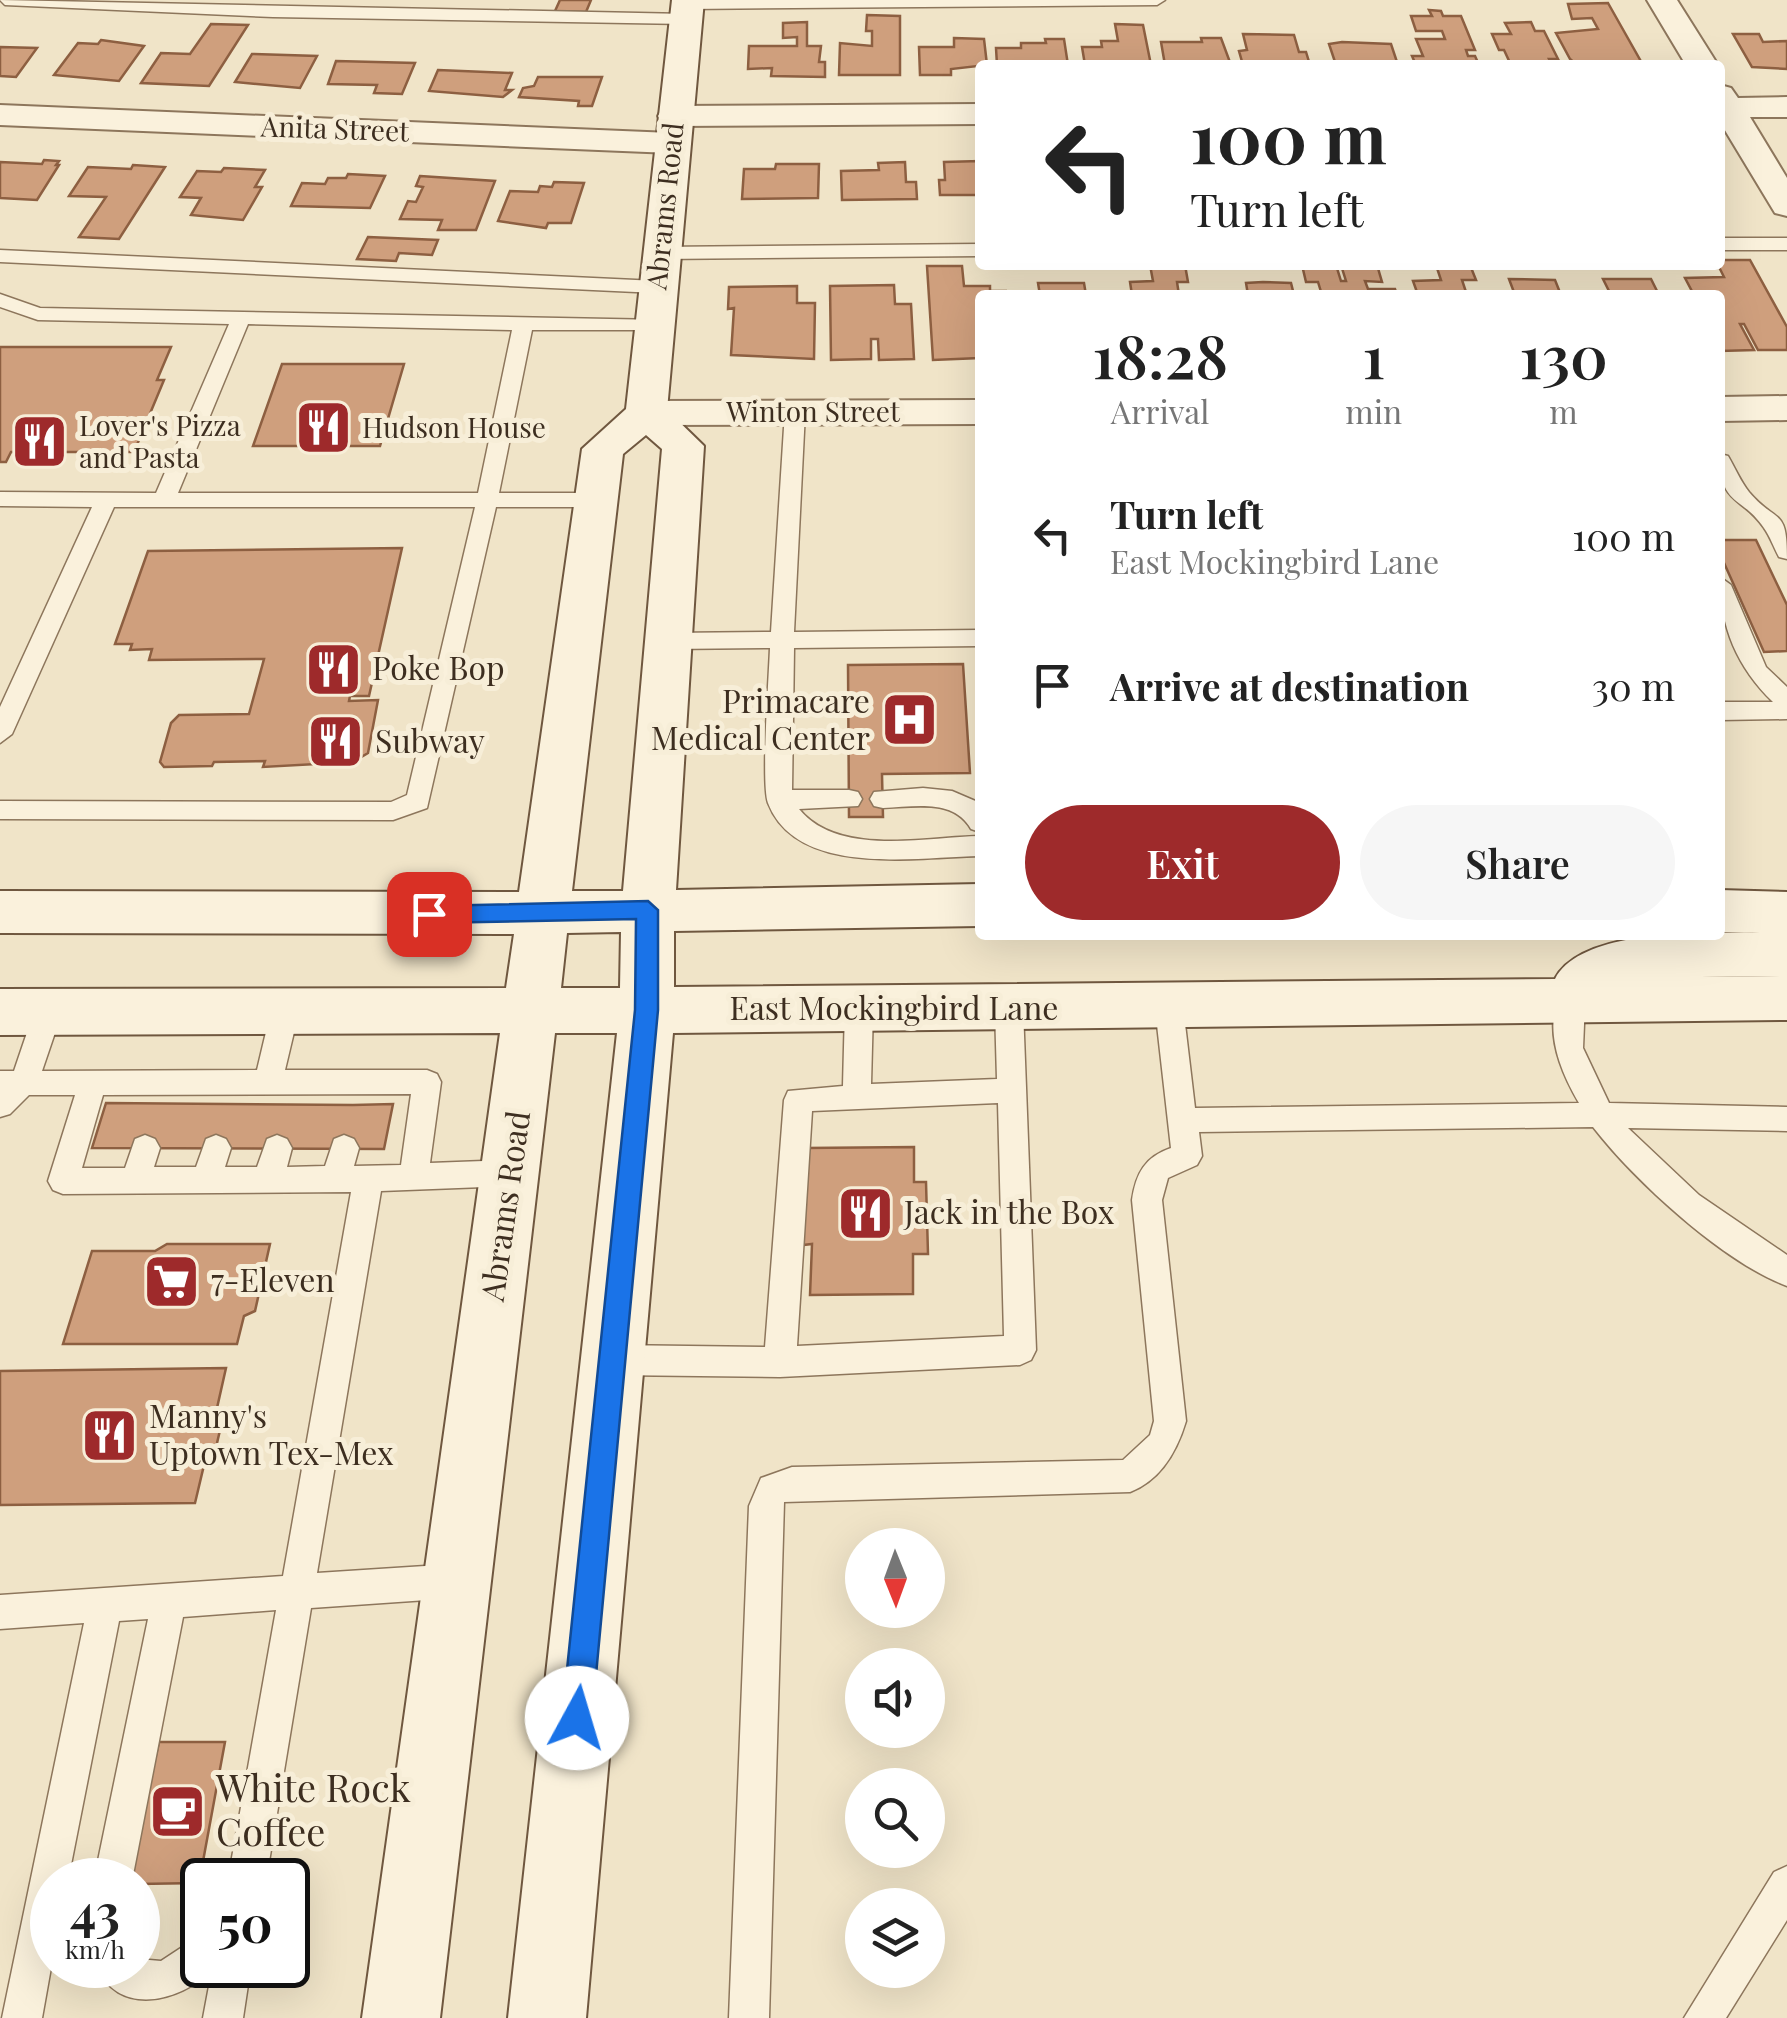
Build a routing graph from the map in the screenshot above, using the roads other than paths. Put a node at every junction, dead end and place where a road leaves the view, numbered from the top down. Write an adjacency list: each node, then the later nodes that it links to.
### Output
1 (5, 0): 4 (lane)
2 (1157, 0): 4 (lane)
3 (1662, 0): 5 (street)
4 (687, 8): 11 (main road, Abrams Road)
5 (1699, 60)
6 (1725, 103): 8 (street)
7 (1725, 106): 12 (street)
8 (1787, 107)
9 (975, 114): 11 (street, Anita Street)
10 (0, 115): 11 (street, Anita Street)
11 (672, 130): 17 (main road, Abrams Road)
12 (1787, 206)
13 (1725, 244): 14 (lane)
14 (1787, 244)
15 (975, 251): 17 (lane)
16 (0, 256): 17 (lane)
17 (657, 288): 20 (lane); 25 (main road, Abrams Road)
18 (0, 300): 19 (lane)
19 (240, 321): 20 (lane); 30 (lane)
20 (523, 324): 31 (lane)
21 (1787, 408): 22 (street)
22 (1725, 409)
23 (795, 412): 24 (street, Winton Street); 25 (street, Winton Street); 37 (lane)
24 (975, 412)
25 (646, 413): 32 (main road, Abrams Road); 38 (main road)
26 (1725, 469): 27 (lane)
27 (1742, 498): 33 (lane); 34 (lane)
28 (0, 499): 29 (lane)
29 (106, 500): 30 (lane); 42 (lane)
30 (164, 500): 31 (lane)
31 (488, 500): 32 (lane); 46 (lane)
32 (596, 500): 53 (main road, Abrams Road)
33 (1725, 507)
34 (1787, 552)
35 (1725, 597): 39 (lane)
36 (975, 638): 37 (lane)
37 (782, 639): 38 (lane); 45 (lane)
38 (670, 640): 50 (main road)
39 (1787, 701)
40 (1787, 710): 41 (lane)
41 (1725, 711)
42 (0, 734)
43 (849, 799): 45 (lane)
44 (883, 799): 47 (lane)
45 (779, 800): 48 (lane)
46 (0, 810)
47 (975, 812)
48 (975, 846)
49 (975, 905): 50 (main road)
50 (648, 910): 53 (main road); 62 (main road)
51 (1725, 911): 54 (main road)
52 (0, 912): 53 (main road)
53 (544, 913): 61 (main road, Abrams Road)
54 (1787, 913)
55 (1787, 954): 57 (main road)
56 (1787, 998): 57 (main road, East Mockingbird Lane)
57 (1571, 1001): 58 (main road, East Mockingbird Lane); 71 (lane)
58 (1170, 1007): 60 (main road, East Mockingbird Lane); 73 (lane)
59 (858, 1009): 60 (main road, East Mockingbird Lane); 62 (main road, East Mockingbird Lane); 69 (lane)
60 (1009, 1009): 68 (lane)
61 (532, 1010): 62 (main road, East Mockingbird Lane); 63 (main road, East Mockingbird Lane); 78 (main road, Abrams Road)
62 (647, 1010): 84 (main road)
63 (285, 1011): 64 (main road, East Mockingbird Lane); 67 (lane)
64 (24, 1012): 65 (lane)
65 (12, 1082): 66 (lane); 70 (lane)
66 (93, 1082): 67 (lane); 82 (lane)
67 (283, 1090): 79 (lane)
68 (1012, 1090): 69 (lane); 85 (lane)
69 (857, 1097): 85 (lane)
70 (0, 1105)
71 (1601, 1115): 72 (lane); 73 (lane); 83 (lane)
72 (1787, 1119)
73 (1182, 1120): 99 (lane)
74 (145, 1148): 82 (lane)
75 (216, 1148): 80 (lane)
76 (276, 1148): 81 (lane)
77 (350, 1168): 79 (lane); 81 (lane); 87 (lane)
78 (511, 1173): 79 (lane); 86 (main road, Abrams Road)
79 (414, 1177)
80 (207, 1180): 81 (lane); 82 (lane)
81 (269, 1180)
82 (134, 1182)
83 (1787, 1272)
84 (613, 1360): 85 (lane); 98 (main road)
85 (780, 1362)
86 (456, 1582): 87 (lane); 97 (main road, Abrams Road)
87 (297, 1592): 88 (lane); 92 (lane)
88 (169, 1600): 89 (lane); 91 (lane)
89 (106, 1605): 90 (lane); 95 (lane)
90 (0, 1612)
91 (117, 1858)
92 (252, 1858)
93 (1787, 1886): 100 (lane)
94 (228, 1988): 96 (lane)
95 (22, 2018)
96 (223, 2018)
97 (401, 2018)
98 (546, 2018)
99 (748, 2018)
100 (1704, 2018)

